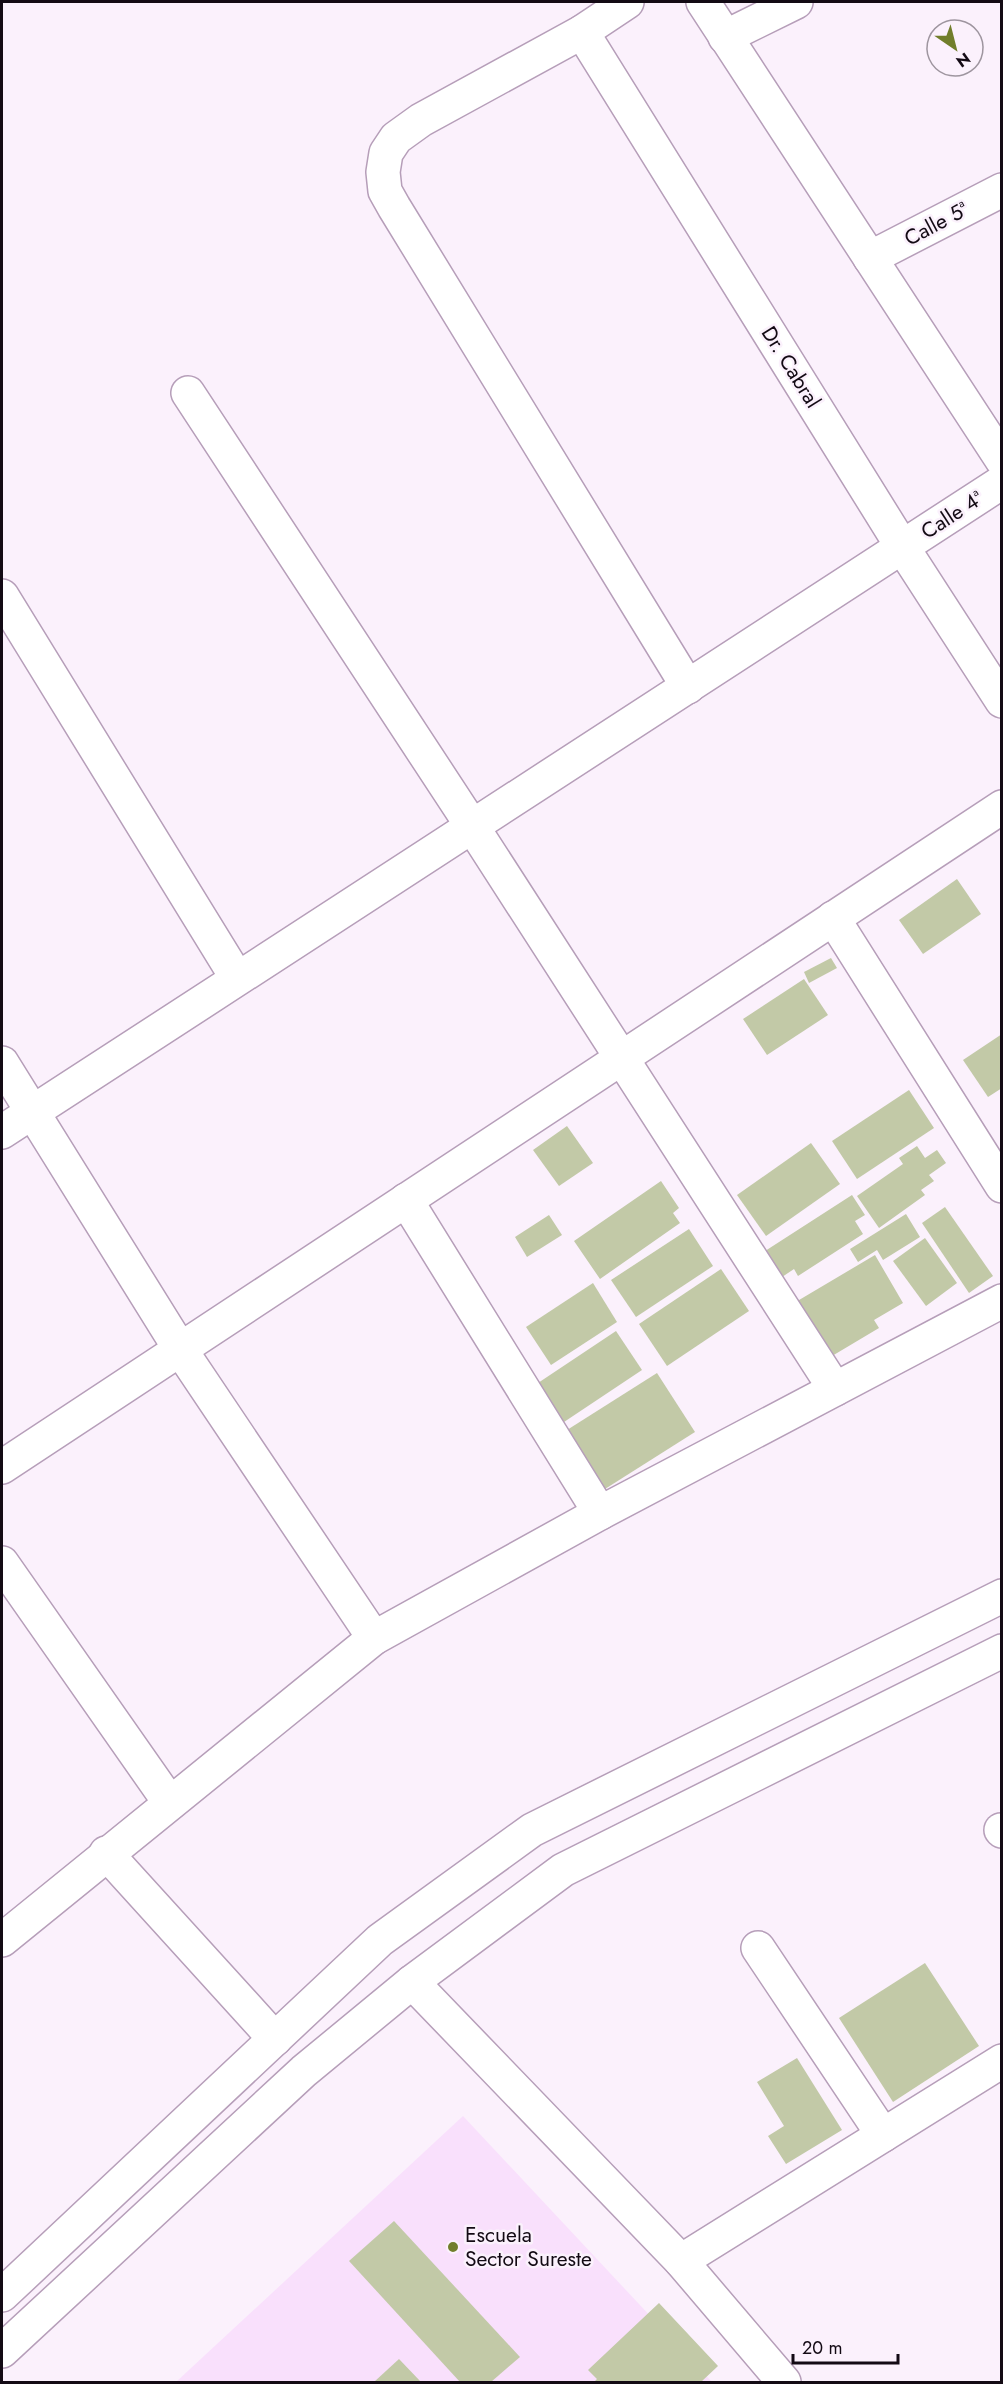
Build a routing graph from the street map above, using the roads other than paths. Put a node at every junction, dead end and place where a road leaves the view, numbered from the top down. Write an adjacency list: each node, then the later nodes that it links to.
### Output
1 (627, 2): 4 (street)
2 (703, 2): 5 (street)
3 (796, 2): 5 (street)
4 (582, 32): 11 (street, Dr. Cabral); 13 (street)
5 (725, 37): 7 (street)
6 (1002, 190): 7 (street, Calle 5ª)
7 (870, 258): 9 (street)
8 (188, 393): 16 (street)
9 (1002, 460)
10 (1002, 482): 11 (street, Calle 4ª)
11 (903, 548): 13 (street, Calle 4ª); 14 (street, Dr. Cabral)
12 (2, 596): 18 (street)
13 (688, 687): 16 (street, Calle 4ª)
14 (1002, 701)
15 (1002, 807): 17 (street)
16 (472, 826): 18 (street, Calle 4ª); 19 (street)
17 (833, 918): 19 (street); 23 (street)
18 (237, 978): 21 (street, Calle 4ª)
19 (621, 1058): 24 (street); 27 (street)
20 (2, 1063): 21 (street)
21 (32, 1112): 22 (street, Calle 4ª); 26 (street)
22 (2, 1132)
23 (1002, 1186)
24 (406, 1200): 26 (street); 29 (street)
25 (1002, 1301): 27 (street)
26 (180, 1349): 28 (street); 32 (street)
27 (835, 1389): 29 (street)
28 (2, 1467)
29 (600, 1512): 32 (street)
30 (2, 1563): 34 (street)
31 (1002, 1596): 39 (street)
32 (374, 1638): 34 (street)
33 (1002, 1651): 38 (street)
34 (170, 1803): 35 (street)
35 (106, 1853): 36 (street); 39 (street)
36 (2, 1940)
37 (758, 1948): 41 (street)
38 (412, 1982): 42 (street); 44 (street)
39 (275, 2039): 43 (street)
40 (1002, 2061): 41 (street)
41 (883, 2135): 42 (street)
42 (681, 2261): 45 (street)
43 (2, 2295)
44 (2, 2350)
45 (784, 2382)

